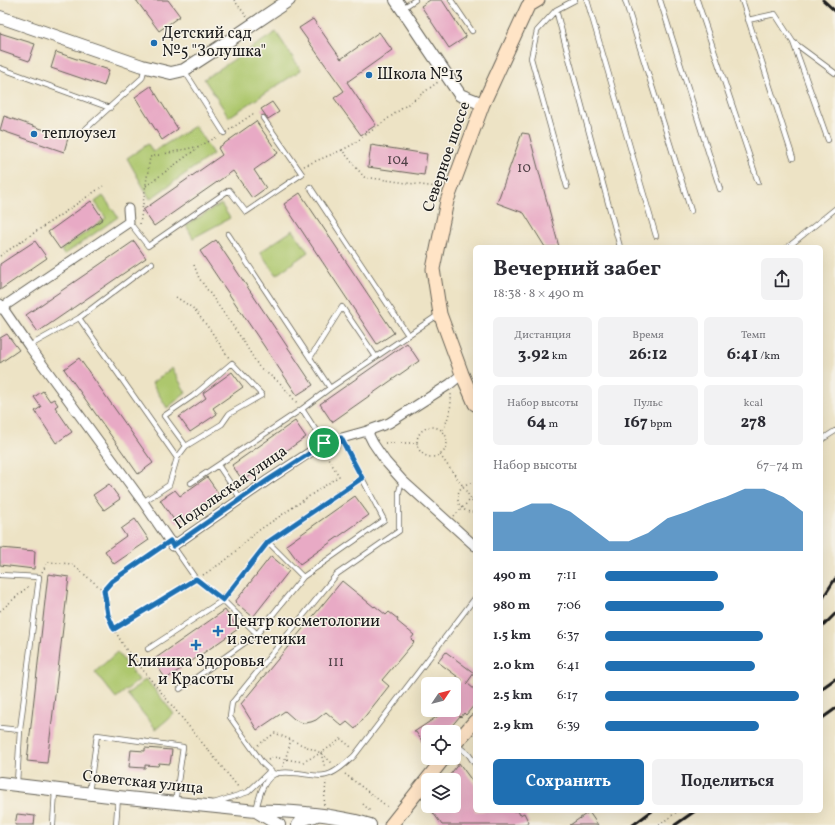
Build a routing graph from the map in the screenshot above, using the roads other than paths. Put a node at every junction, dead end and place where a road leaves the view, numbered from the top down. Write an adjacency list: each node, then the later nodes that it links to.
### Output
1 (289, 0): 19 (street)
2 (415, 0): 11 (lane)
3 (451, 0): 15 (lane)
4 (538, 0): 21 (main road, Северное шоссе)
5 (575, 0): 12 (lane)
6 (587, 0): 37 (lane)
7 (625, 0): 34 (lane)
8 (660, 0): 31 (lane)
9 (697, 0): 28 (lane)
10 (742, 0): 14 (lane)
11 (399, 5): 21 (street)
12 (556, 10): 30 (lane); 38 (lane)
13 (0, 17): 17 (street)
14 (748, 20): 16 (lane); 27 (lane)
15 (472, 31)
16 (793, 42): 20 (lane); 26 (lane)
17 (145, 67): 19 (street); 22 (lane)
18 (0, 68): 22 (lane)
19 (184, 70): 24 (lane)
20 (835, 73)
21 (483, 104): 42 (main road, Северное шоссе)
22 (110, 108): 25 (lane)
23 (263, 118): 35 (lane)
24 (224, 133)
25 (79, 135)
26 (828, 140)
27 (794, 158)
28 (758, 182)
29 (310, 187): 44 (lane)
30 (567, 187)
31 (720, 188)
32 (128, 209): 35 (street)
33 (835, 209): 39 (lane)
34 (691, 211)
35 (129, 222): 41 (street)
36 (228, 234): 47 (lane)
37 (656, 236)
38 (619, 245)
39 (790, 245)
40 (152, 262): 43 (lane)
41 (1, 306): 45 (street, Подольская улица)
42 (440, 314): 44 (lane); 48 (main road, Северное шоссе)
43 (79, 318): 45 (lane); 58 (lane)
44 (408, 335): 46 (lane)
45 (30, 346): 64 (street, Подольская улица)
46 (376, 357): 47 (lane); 49 (lane)
47 (310, 358): 49 (lane)
48 (462, 374): 50 (main road, Северное шоссе); 52 (street, Подольская улица)
49 (330, 388): 51 (lane)
50 (473, 399)
51 (302, 409): 56 (lane); 59 (lane)
52 (367, 431): 54 (street, Подольская улица); 61 (street)
53 (835, 431): 55 (lane)
54 (341, 438): 56 (street, Подольская улица); 60 (lane)
55 (823, 439)
56 (323, 444): 63 (street, Подольская улица)
57 (186, 446): 57 (lane); 58 (lane)
58 (177, 458): 64 (lane)
59 (218, 465): 62 (lane); 63 (lane)
60 (362, 478): 65 (lane); 69 (lane)
61 (402, 480): 67 (street); 82 (lane)
62 (191, 483)
63 (241, 499): 66 (street, Подольская улица)
64 (143, 502): 66 (street, Подольская улица)
65 (268, 542): 69 (lane); 70 (lane)
66 (172, 544): 70 (lane)
67 (473, 544)
68 (0, 575): 77 (lane)
69 (303, 577): 72 (lane)
70 (223, 600): 72 (lane); 73 (lane)
71 (473, 601): 82 (lane)
72 (257, 634): 74 (lane)
73 (148, 649)
74 (180, 688)
75 (473, 723): 78 (main road)
76 (0, 728): 77 (lane)
77 (20, 730): 84 (lane)
78 (461, 737)
79 (461, 749): 80 (lane)
80 (473, 761)
81 (438, 765): 97 (main road)
82 (272, 772): 89 (lane); 90 (lane)
83 (0, 784): 84 (street, Советская улица)
84 (17, 785): 85 (street, Советская улица)
85 (55, 790): 86 (street, Советская улица); 92 (lane)
86 (88, 794): 87 (street, Советская улица); 88 (lane)
87 (118, 797): 88 (street, Советская улица); 93 (lane)
88 (175, 803): 89 (street, Советская улица)
89 (206, 806): 90 (street, Советская улица)
90 (256, 811): 91 (street); 94 (street, Советская улица)
91 (324, 811): 95 (street); 96 (street)
92 (53, 825)
93 (116, 825)
94 (280, 825)
95 (298, 825)
96 (370, 825)
97 (391, 825)

